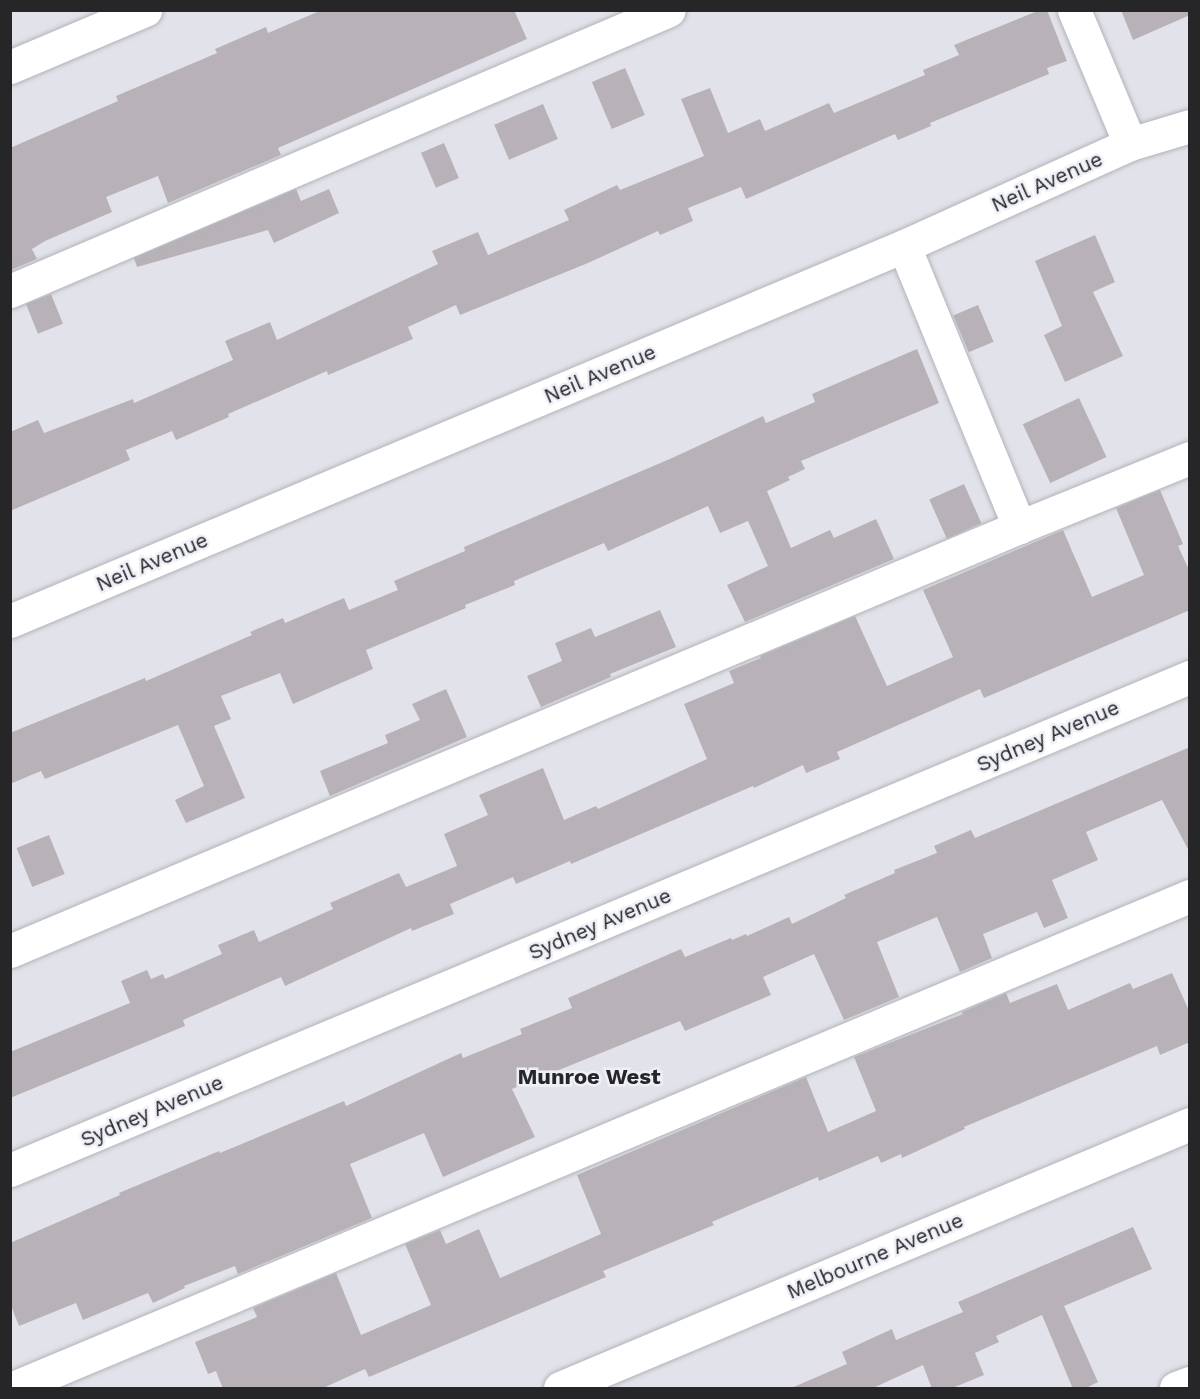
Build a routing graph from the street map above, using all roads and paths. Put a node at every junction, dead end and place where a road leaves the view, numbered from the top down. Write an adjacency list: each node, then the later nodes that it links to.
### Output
1 (145, 10): 4 (street)
2 (669, 10): 8 (street)
3 (1074, 10): 6 (street)
4 (10, 67)
5 (1190, 126): 6 (street, Neil Avenue)
6 (1130, 144): 7 (street, Neil Avenue)
7 (904, 246): 10 (street); 11 (street, Neil Avenue)
8 (10, 291)
9 (1190, 458): 10 (street)
10 (1019, 527): 14 (street)
11 (10, 621)
12 (1190, 677): 16 (street, Sydney Avenue)
13 (1190, 896): 18 (street)
14 (10, 951)
15 (1190, 1124): 19 (street, Melbourne Avenue)
16 (10, 1170)
17 (1190, 1383): 20 (street)
18 (13, 1389)
19 (560, 1389)
20 (1176, 1389)

